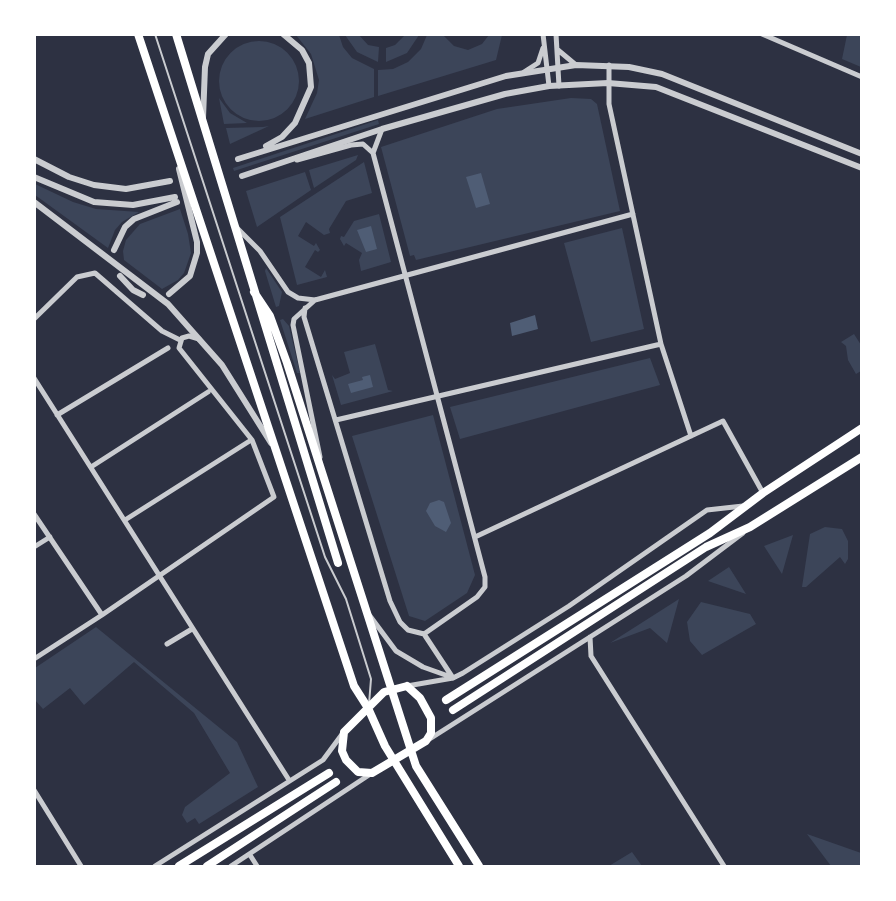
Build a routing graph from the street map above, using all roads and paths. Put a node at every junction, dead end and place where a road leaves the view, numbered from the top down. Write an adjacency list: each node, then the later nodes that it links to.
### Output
1 (138, 34): 32 (main road)
2 (155, 34): 80 (lane)
3 (176, 34): 20 (main road)
4 (225, 34): 20 (street)
5 (283, 34): 15 (street)
6 (543, 34): 9 (street)
7 (556, 34): 10 (street)
8 (762, 34): 16 (street)
9 (544, 46): 14 (street); 15 (street)
10 (558, 50): 11 (street); 13 (street)
11 (576, 65): 12 (street); 13 (street)
12 (609, 65): 17 (street); 23 (street)
13 (559, 66): 14 (street); 19 (street)
14 (547, 68): 15 (street); 18 (street)
15 (523, 73)
16 (861, 76)
17 (608, 83): 19 (street); 26 (street); 31 (street)
18 (549, 86): 19 (street); 21 (street)
19 (559, 86)
20 (204, 124): 33 (main road)
21 (382, 129): 22 (street); 25 (street)
22 (373, 153): 25 (street); 36 (street)
23 (861, 154)
24 (34, 159): 29 (street)
25 (283, 163): 28 (street)
26 (861, 168)
27 (34, 177): 34 (street)
28 (242, 179)
29 (170, 181)
30 (34, 202): 43 (street)
31 (633, 214): 36 (street); 45 (street)
32 (195, 217): 38 (street); 56 (main road)
33 (237, 228): 37 (main road); 40 (street)
34 (114, 250)
35 (120, 276): 39 (street)
36 (405, 276): 40 (street); 49 (street)
37 (254, 292): 58 (main road); 67 (main road)
38 (169, 294)
39 (143, 295)
40 (315, 300): 41 (street)
41 (304, 308): 51 (street); 58 (street)
42 (34, 319): 44 (street)
43 (201, 339): 44 (street); 56 (street)
44 (180, 340): 68 (street)
45 (661, 344): 49 (street); 53 (street)
46 (168, 348): 50 (street)
47 (34, 378): 50 (street)
48 (208, 392): 57 (street)
49 (438, 397): 51 (street); 65 (street)
50 (57, 414): 57 (street)
51 (336, 420): 72 (street)
52 (861, 428): 59 (main road)
53 (691, 436): 59 (street); 65 (street)
54 (248, 442): 62 (street)
55 (861, 457): 63 (main road)
56 (281, 460): 80 (main road)
57 (91, 467): 62 (street)
58 (324, 473): 69 (main road)
59 (763, 493): 60 (main road)
60 (745, 506): 76 (street); 79 (main road)
61 (34, 514): 64 (street)
62 (124, 520): 68 (street)
63 (750, 527): 73 (street); 81 (main road)
64 (50, 537): 66 (street); 70 (street)
65 (475, 537): 72 (street)
66 (34, 547)
67 (338, 563)
68 (159, 575): 70 (street); 71 (street)
69 (367, 612): 76 (street); 78 (main road)
70 (102, 615): 75 (street)
71 (192, 629): 74 (street); 88 (street)
72 (424, 634): 76 (street)
73 (590, 637): 83 (street); 100 (street)
74 (167, 644)
75 (34, 659)
76 (453, 678): 77 (street)
77 (407, 686): 78 (main road); 83 (main road)
78 (391, 688): 80 (main road); 84 (main road)
79 (446, 700)
80 (368, 708): 82 (main road); 85 (main road)
81 (453, 710)
82 (344, 732): 87 (main road); 88 (street)
83 (426, 741): 84 (main road)
84 (411, 751): 85 (main road); 99 (main road)
85 (394, 761): 87 (main road); 98 (main road)
86 (329, 773): 94 (main road)
87 (372, 773): 91 (street)
88 (289, 780): 93 (street)
89 (336, 782): 95 (main road)
90 (34, 790): 92 (street)
91 (250, 855): 96 (street); 97 (street)
92 (81, 867)
93 (155, 867)
94 (179, 867)
95 (207, 867)
96 (231, 867)
97 (258, 867)
98 (459, 867)
99 (479, 867)
100 (724, 867)

